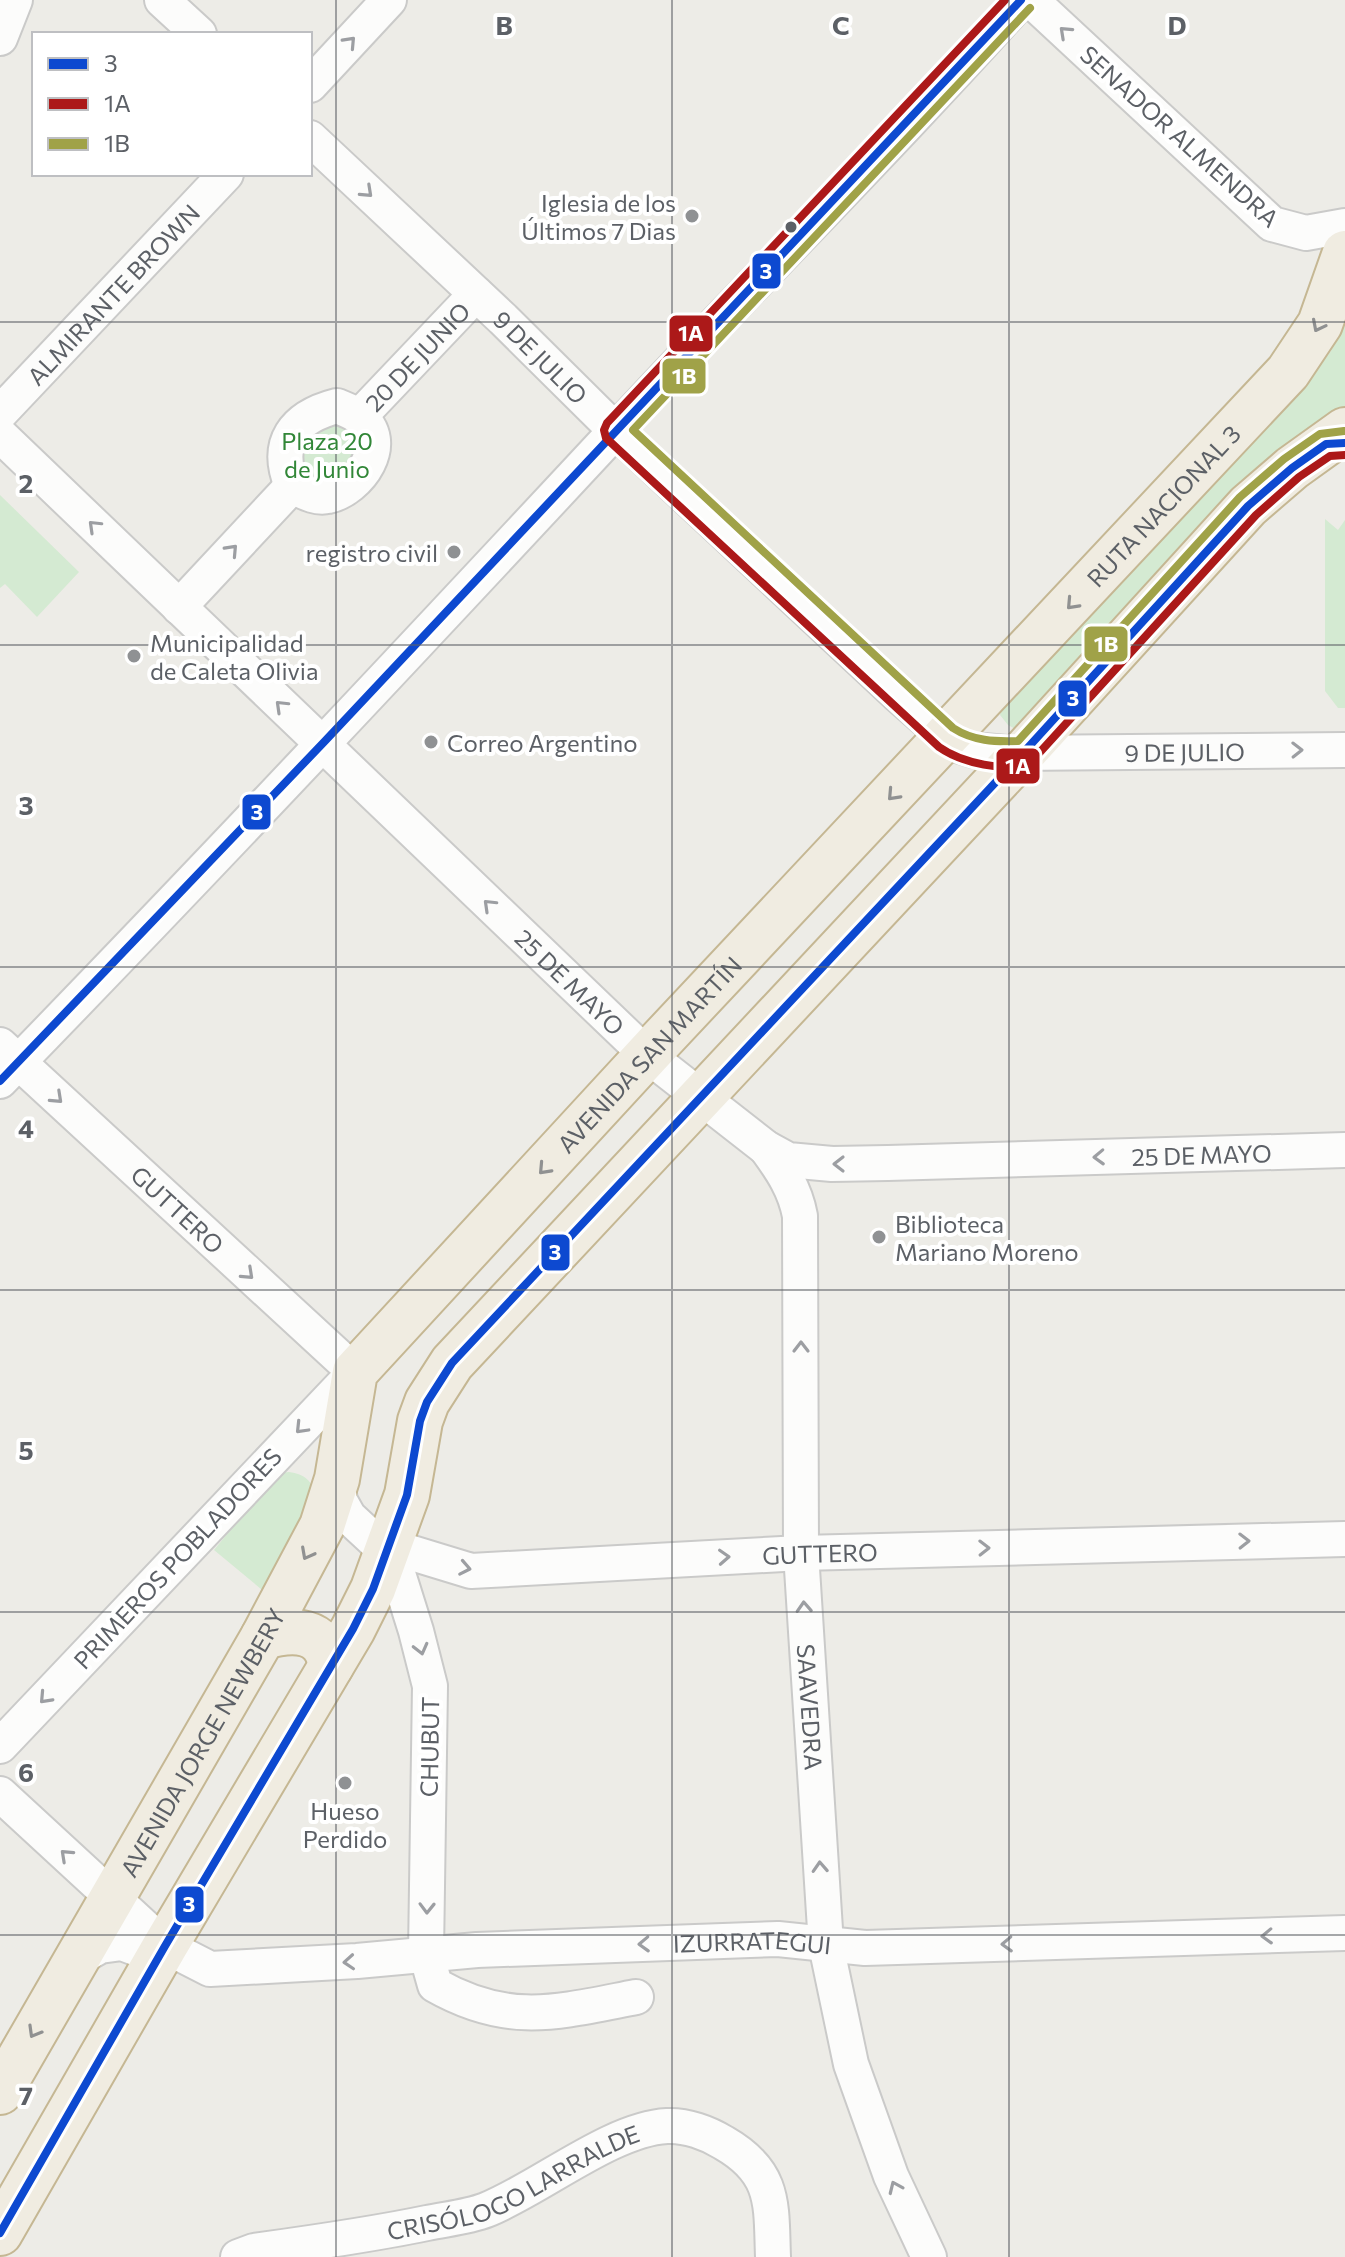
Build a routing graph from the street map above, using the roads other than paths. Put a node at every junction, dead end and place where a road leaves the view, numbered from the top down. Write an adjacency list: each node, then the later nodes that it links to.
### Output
1 (15, 0): 7 (street)
2 (162, 0): 6 (street)
3 (389, 0): 8 (street, one-way to 3)
4 (1021, 0): 16 (street)
5 (1031, 0): 11 (street, SENADOR ALMENDRA, one-way to 5)
6 (197, 32)
7 (0, 38)
8 (312, 83)
9 (312, 140): 13 (street, 9 DE JULIO, one-way to 13)
10 (224, 176): 14 (street, ALMIRANTE BROWN)
11 (1345, 226)
12 (1345, 253): 21 (highway, RUTA NACIONAL 3, one-way to 21)
13 (476, 294): 15 (street, 20 DE JUNIO); 16 (street, 9 DE JULIO)
14 (0, 413)
15 (359, 417): 19 (street, 20 DE JUNIO); 19 (street, 20 DE JUNIO)
16 (616, 431): 21 (street, 9 DE JULIO); 22 (street)
17 (0, 435): 20 (street, 25 DE MAYO, one-way to 17)
18 (1339, 439): 24 (highway)
19 (292, 486): 20 (street, one-way to 19)
20 (179, 607): 22 (street, 25 DE MAYO, one-way to 20)
21 (946, 738): 24 (street, 9 DE JULIO); 25 (highway, AVENIDA SAN MARTÍN, one-way to 25)
22 (322, 746): 25 (street, 25 DE MAYO, one-way to 22); 26 (street)
23 (1345, 750): 24 (street, 9 DE JULIO, one-way to 23)
24 (1023, 753): 27 (highway)
25 (647, 1055): 27 (street, 25 DE MAYO); 30 (highway, AVENIDA SAN MARTÍN, one-way to 30)
26 (6, 1063): 30 (street, GUTTERO, one-way to 30)
27 (702, 1098): 28 (street, 25 DE MAYO); 33 (highway)
28 (766, 1148): 29 (street, 25 DE MAYO, one-way to 28); 34 (street, SAAVEDRA, one-way to 28)
29 (1345, 1150)
30 (355, 1372): 31 (highway, AVENIDA JORGE NEWBERY); 37 (street, PRIMEROS POBLADORES, one-way to 37)
31 (337, 1479): 33 (street, GUTTERO); 35 (highway, AVENIDA JORGE NEWBERY, one-way to 35)
32 (1345, 1539): 34 (street, GUTTERO, one-way to 32)
33 (390, 1548): 34 (street, GUTTERO, one-way to 34); 36 (highway); 43 (street, CHUBUT, one-way to 43)
34 (801, 1553): 41 (street, SAAVEDRA, one-way to 34)
35 (263, 1637): 36 (highway); 39 (highway, AVENIDA JORGE NEWBERY)
36 (331, 1666): 42 (highway)
37 (0, 1746)
38 (0, 1794): 39 (street, IZURRATEGUI, one-way to 38)
39 (112, 1898): 42 (street, IZURRATEGUI); 44 (highway, AVENIDA JORGE NEWBERY)
40 (1345, 1933): 41 (street, IZURRATEGUI, one-way to 41)
41 (826, 1945): 43 (street, IZURRATEGUI, one-way to 43); 51 (street, SAAVEDRA, one-way to 41)
42 (165, 1946): 43 (street, IZURRATEGUI, one-way to 42); 44 (street, IZURRATEGUI); 47 (highway)
43 (426, 1953): 45 (street)
44 (68, 1972): 46 (highway, AVENIDA JORGE NEWBERY, one-way to 46)
45 (636, 1997)
46 (0, 2092)
47 (0, 2233)
48 (324, 2249): 49 (street, CRISÓLOGO LARRALDE); 50 (street, CRISÓLOGO LARRALDE)
49 (238, 2257)
50 (773, 2257)
51 (929, 2257)

